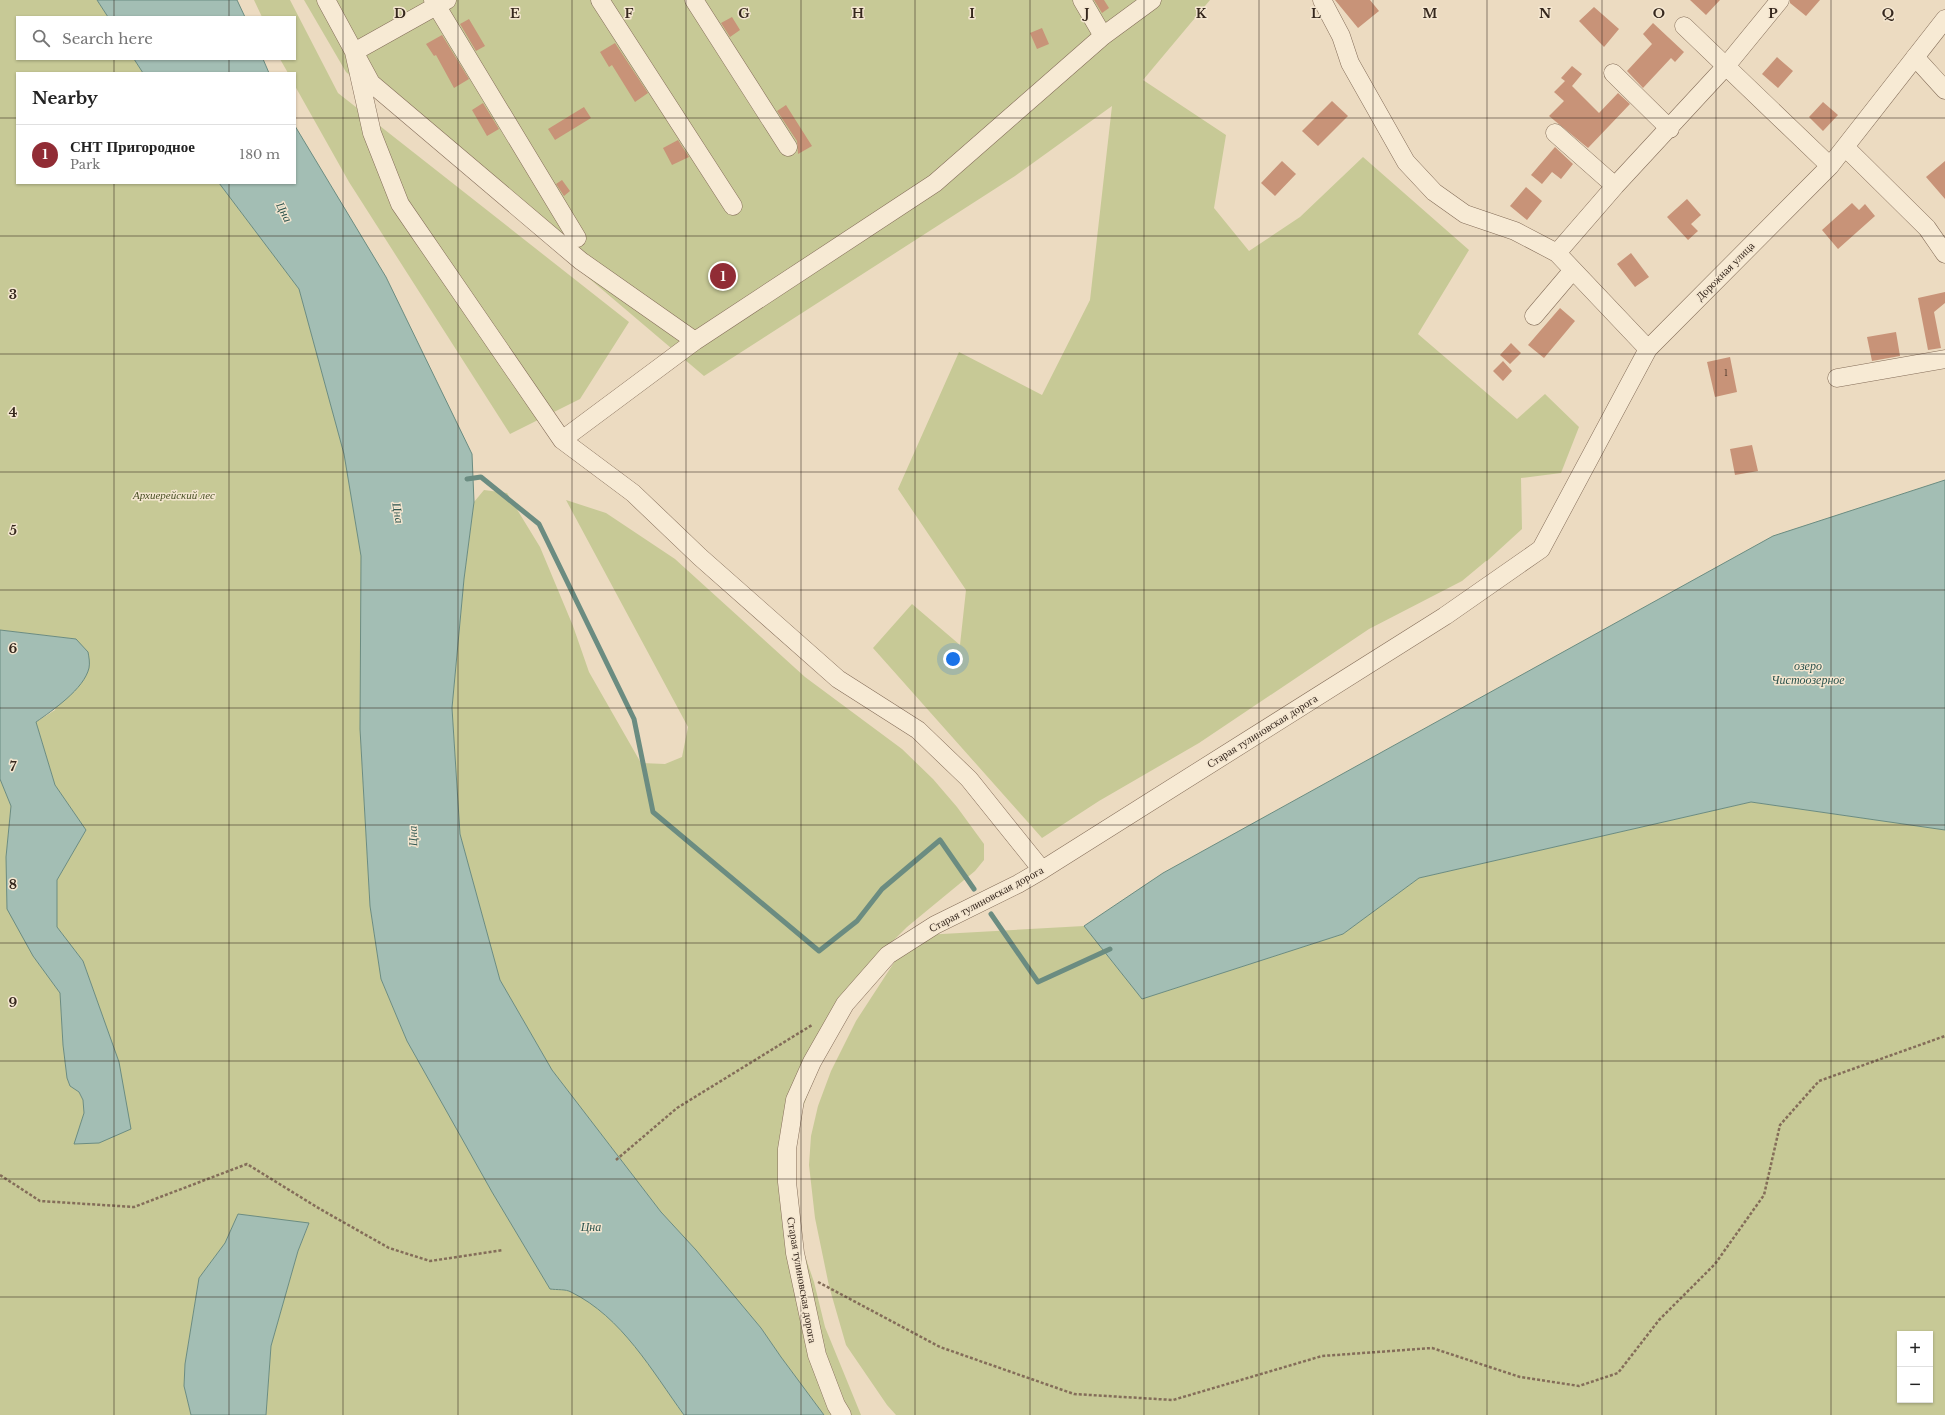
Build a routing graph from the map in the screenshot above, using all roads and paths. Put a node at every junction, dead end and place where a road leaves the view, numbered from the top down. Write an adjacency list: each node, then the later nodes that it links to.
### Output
1 (326, 0): 12 (street)
2 (600, 0): 23 (street)
3 (694, 0): 19 (street)
4 (1082, 0): 11 (street)
5 (1152, 0): 11 (street)
6 (1322, 0): 25 (street)
7 (1780, 0): 14 (street)
8 (438, 2): 12 (street); 24 (street)
9 (1945, 19): 13 (street, Дорожная улица)
10 (1684, 26): 14 (street)
11 (1103, 36): 29 (street)
12 (354, 52): 29 (street); 33 (street)
13 (1915, 58): 16 (street); 20 (street, Дорожная улица)
14 (1726, 66): 17 (street); 21 (street)
15 (1613, 73): 17 (street)
16 (1945, 90)
17 (1670, 129): 22 (street)
18 (1555, 133): 22 (street)
19 (788, 147)
20 (1845, 147): 21 (street, Дорожная улица); 26 (street)
21 (1830, 166): 30 (street, Дорожная улица)
22 (1615, 186): 25 (street)
23 (733, 206)
24 (577, 238)
25 (1557, 253): 27 (street)
26 (1945, 254)
27 (1573, 270): 28 (street); 30 (street)
28 (1534, 316)
29 (695, 341): 33 (street)
30 (1648, 349): 34 (street, Дорожная улица)
31 (1945, 359): 32 (street)
32 (1837, 378)
33 (562, 440): 35 (street)
34 (1541, 549): 35 (street, Старая тулиновская дорога)
35 (1042, 870): 41 (street, Старая тулиновская дорога)
36 (818, 1021): 38 (path)
37 (1945, 1036): 41 (path)
38 (616, 1160)
39 (0, 1175): 40 (path)
40 (503, 1250)
41 (798, 1271): 42 (street, Старая тулиновская дорога)
42 (842, 1415)

